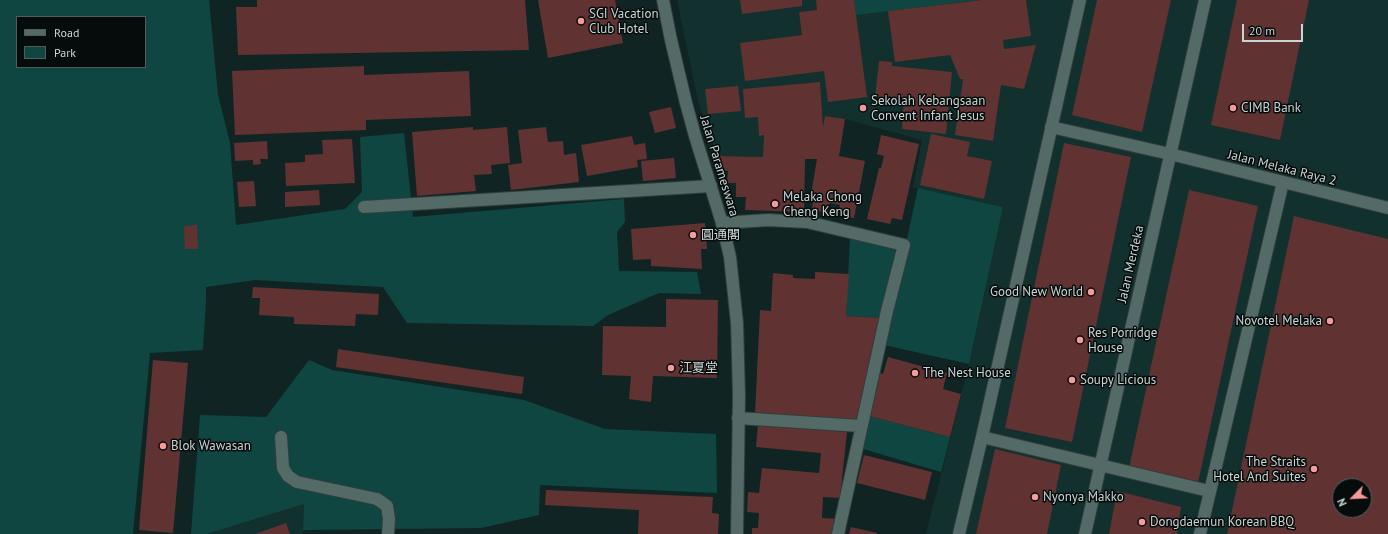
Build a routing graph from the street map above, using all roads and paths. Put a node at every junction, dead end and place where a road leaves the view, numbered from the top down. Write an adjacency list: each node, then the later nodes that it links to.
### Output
1 (663, 0): 7 (main road, Jalan Parameswara)
2 (1080, 0): 4 (main road)
3 (1205, 0): 5 (main road, Jalan Merdeka)
4 (1050, 127): 5 (main road, Jalan Melaka Raya 2); 14 (main road)
5 (1170, 154): 6 (main road, Jalan Melaka Raya 2); 15 (main road, Jalan Merdeka)
6 (1283, 182): 9 (main road, Jalan Melaka Raya 2); 16 (main road)
7 (711, 186): 8 (main road); 10 (main road, Jalan Parameswara)
8 (364, 207)
9 (1388, 208)
10 (722, 223): 11 (main road, Jalan Parameswara); 12 (main road)
11 (738, 418): 12 (main road); 18 (main road, Jalan Parameswara)
12 (861, 426): 19 (main road)
13 (282, 437): 17 (main road)
14 (982, 437): 15 (main road); 20 (main road)
15 (1100, 465): 16 (main road); 21 (main road, Jalan Merdeka)
16 (1209, 491): 22 (main road)
17 (388, 534)
18 (737, 534)
19 (838, 534)
20 (959, 534)
21 (1085, 534)
22 (1200, 534)

